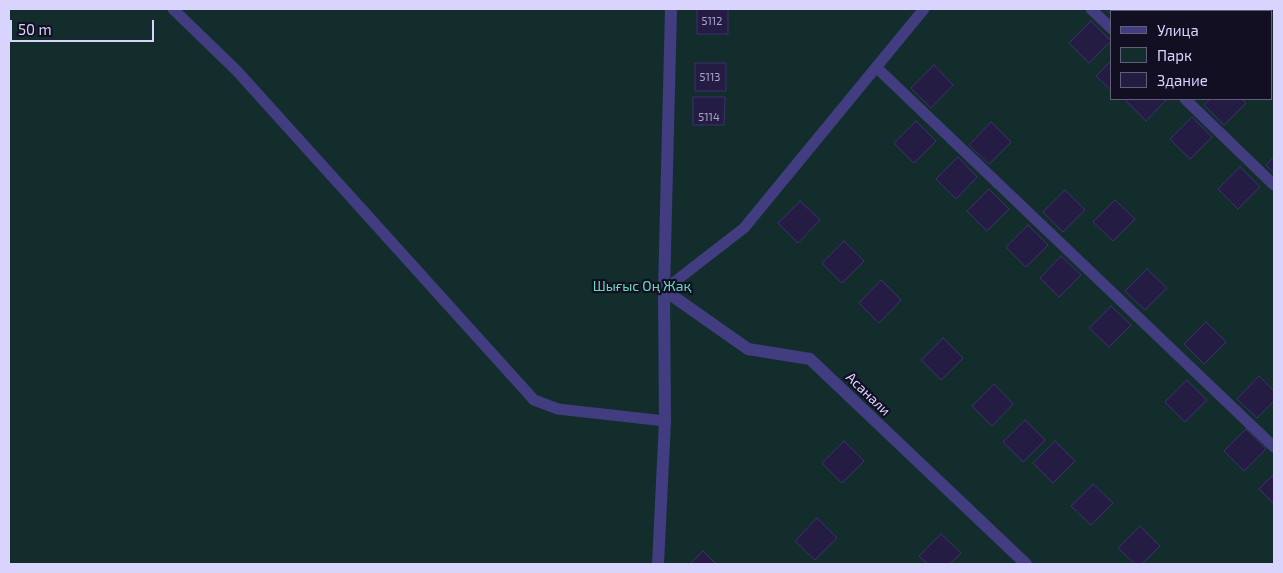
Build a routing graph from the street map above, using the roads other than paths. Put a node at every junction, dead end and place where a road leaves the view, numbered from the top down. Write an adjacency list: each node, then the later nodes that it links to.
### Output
1 (173, 9): 10 (lane)
2 (671, 9): 9 (street)
3 (924, 9): 6 (lane)
4 (1091, 9): 5 (lane)
5 (1110, 27)
6 (876, 67): 9 (lane); 11 (lane)
7 (1185, 100): 8 (lane)
8 (1274, 185)
9 (664, 290): 10 (street); 13 (street, Асанали)
10 (665, 421): 12 (street)
11 (1274, 447)
12 (658, 564)
13 (1026, 564)

